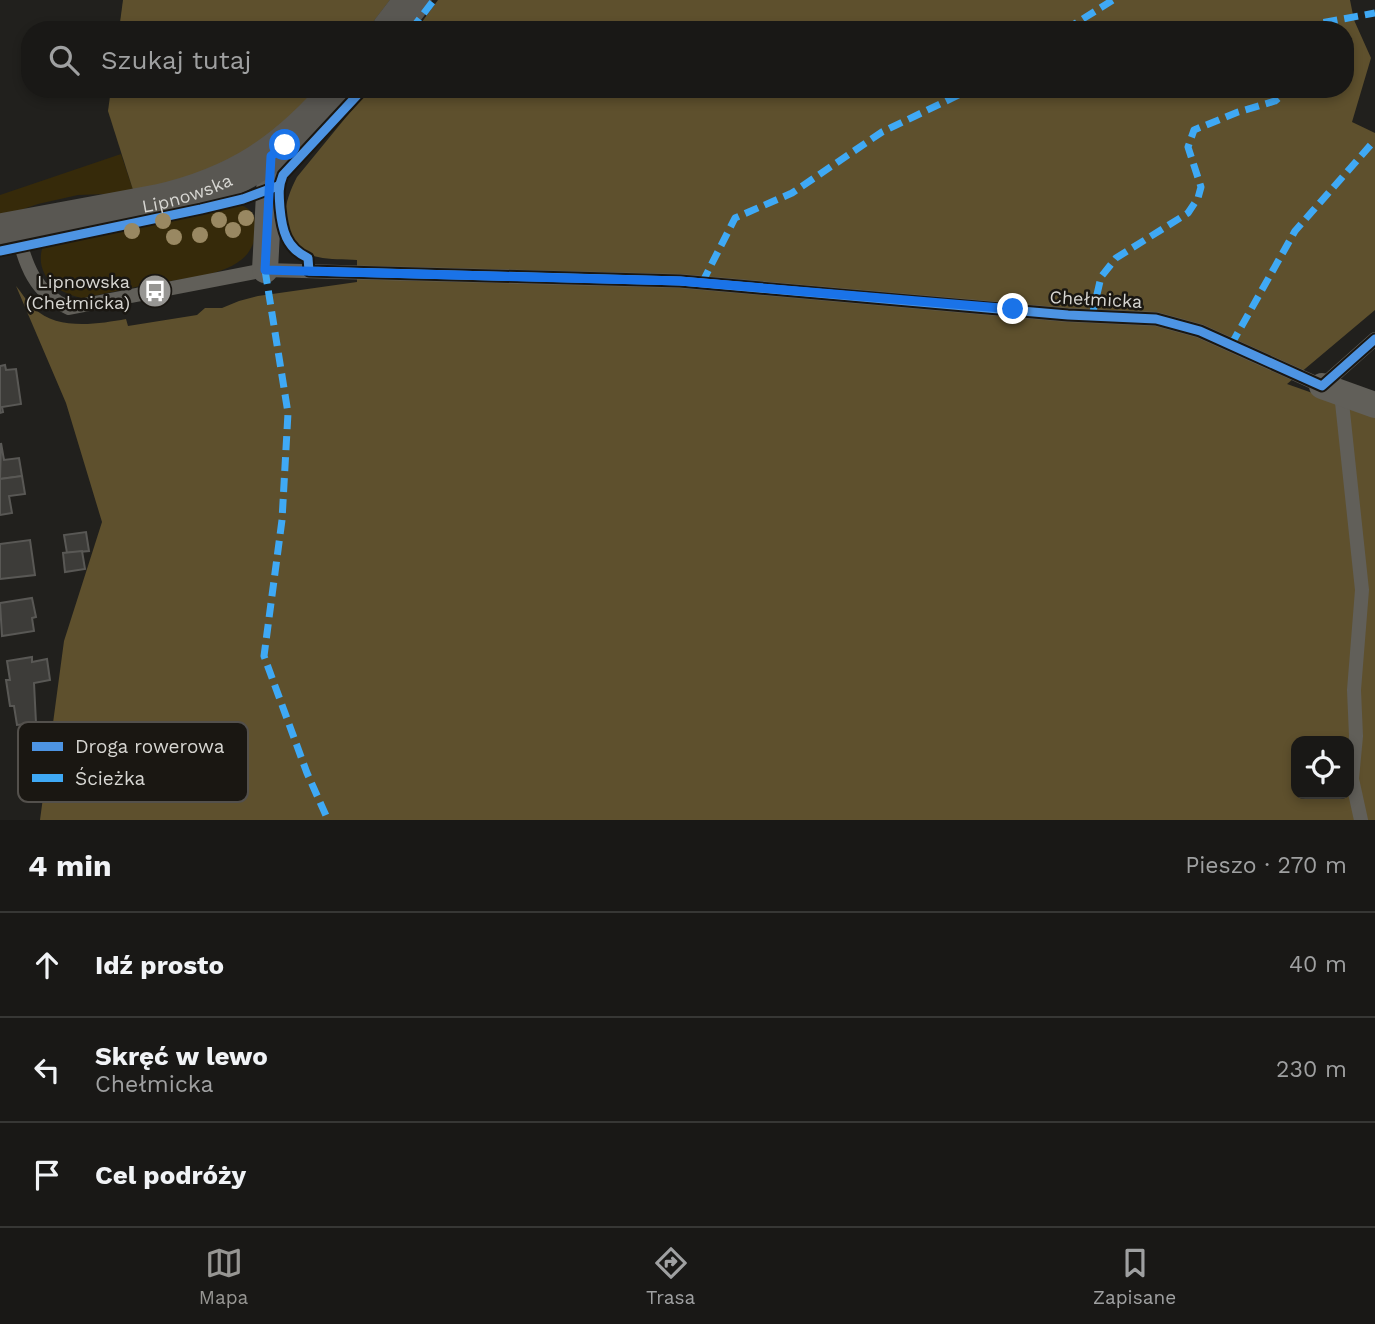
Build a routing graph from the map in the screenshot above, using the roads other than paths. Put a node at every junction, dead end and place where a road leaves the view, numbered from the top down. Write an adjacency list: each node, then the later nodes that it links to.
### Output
1 (412, 0): 2 (main road)
2 (397, 21)
3 (331, 98): 4 (main road, Lipnowska)
4 (271, 156): 5 (main road, Lipnowska); 6 (street)
5 (9, 230): 6 (lane, Chełmicka)
6 (265, 270): 8 (lane, Chełmicka)
7 (1375, 340): 8 (lane)
8 (1332, 390): 9 (street, Chełmicka); 10 (lane)
9 (1375, 405)
10 (1361, 820)

